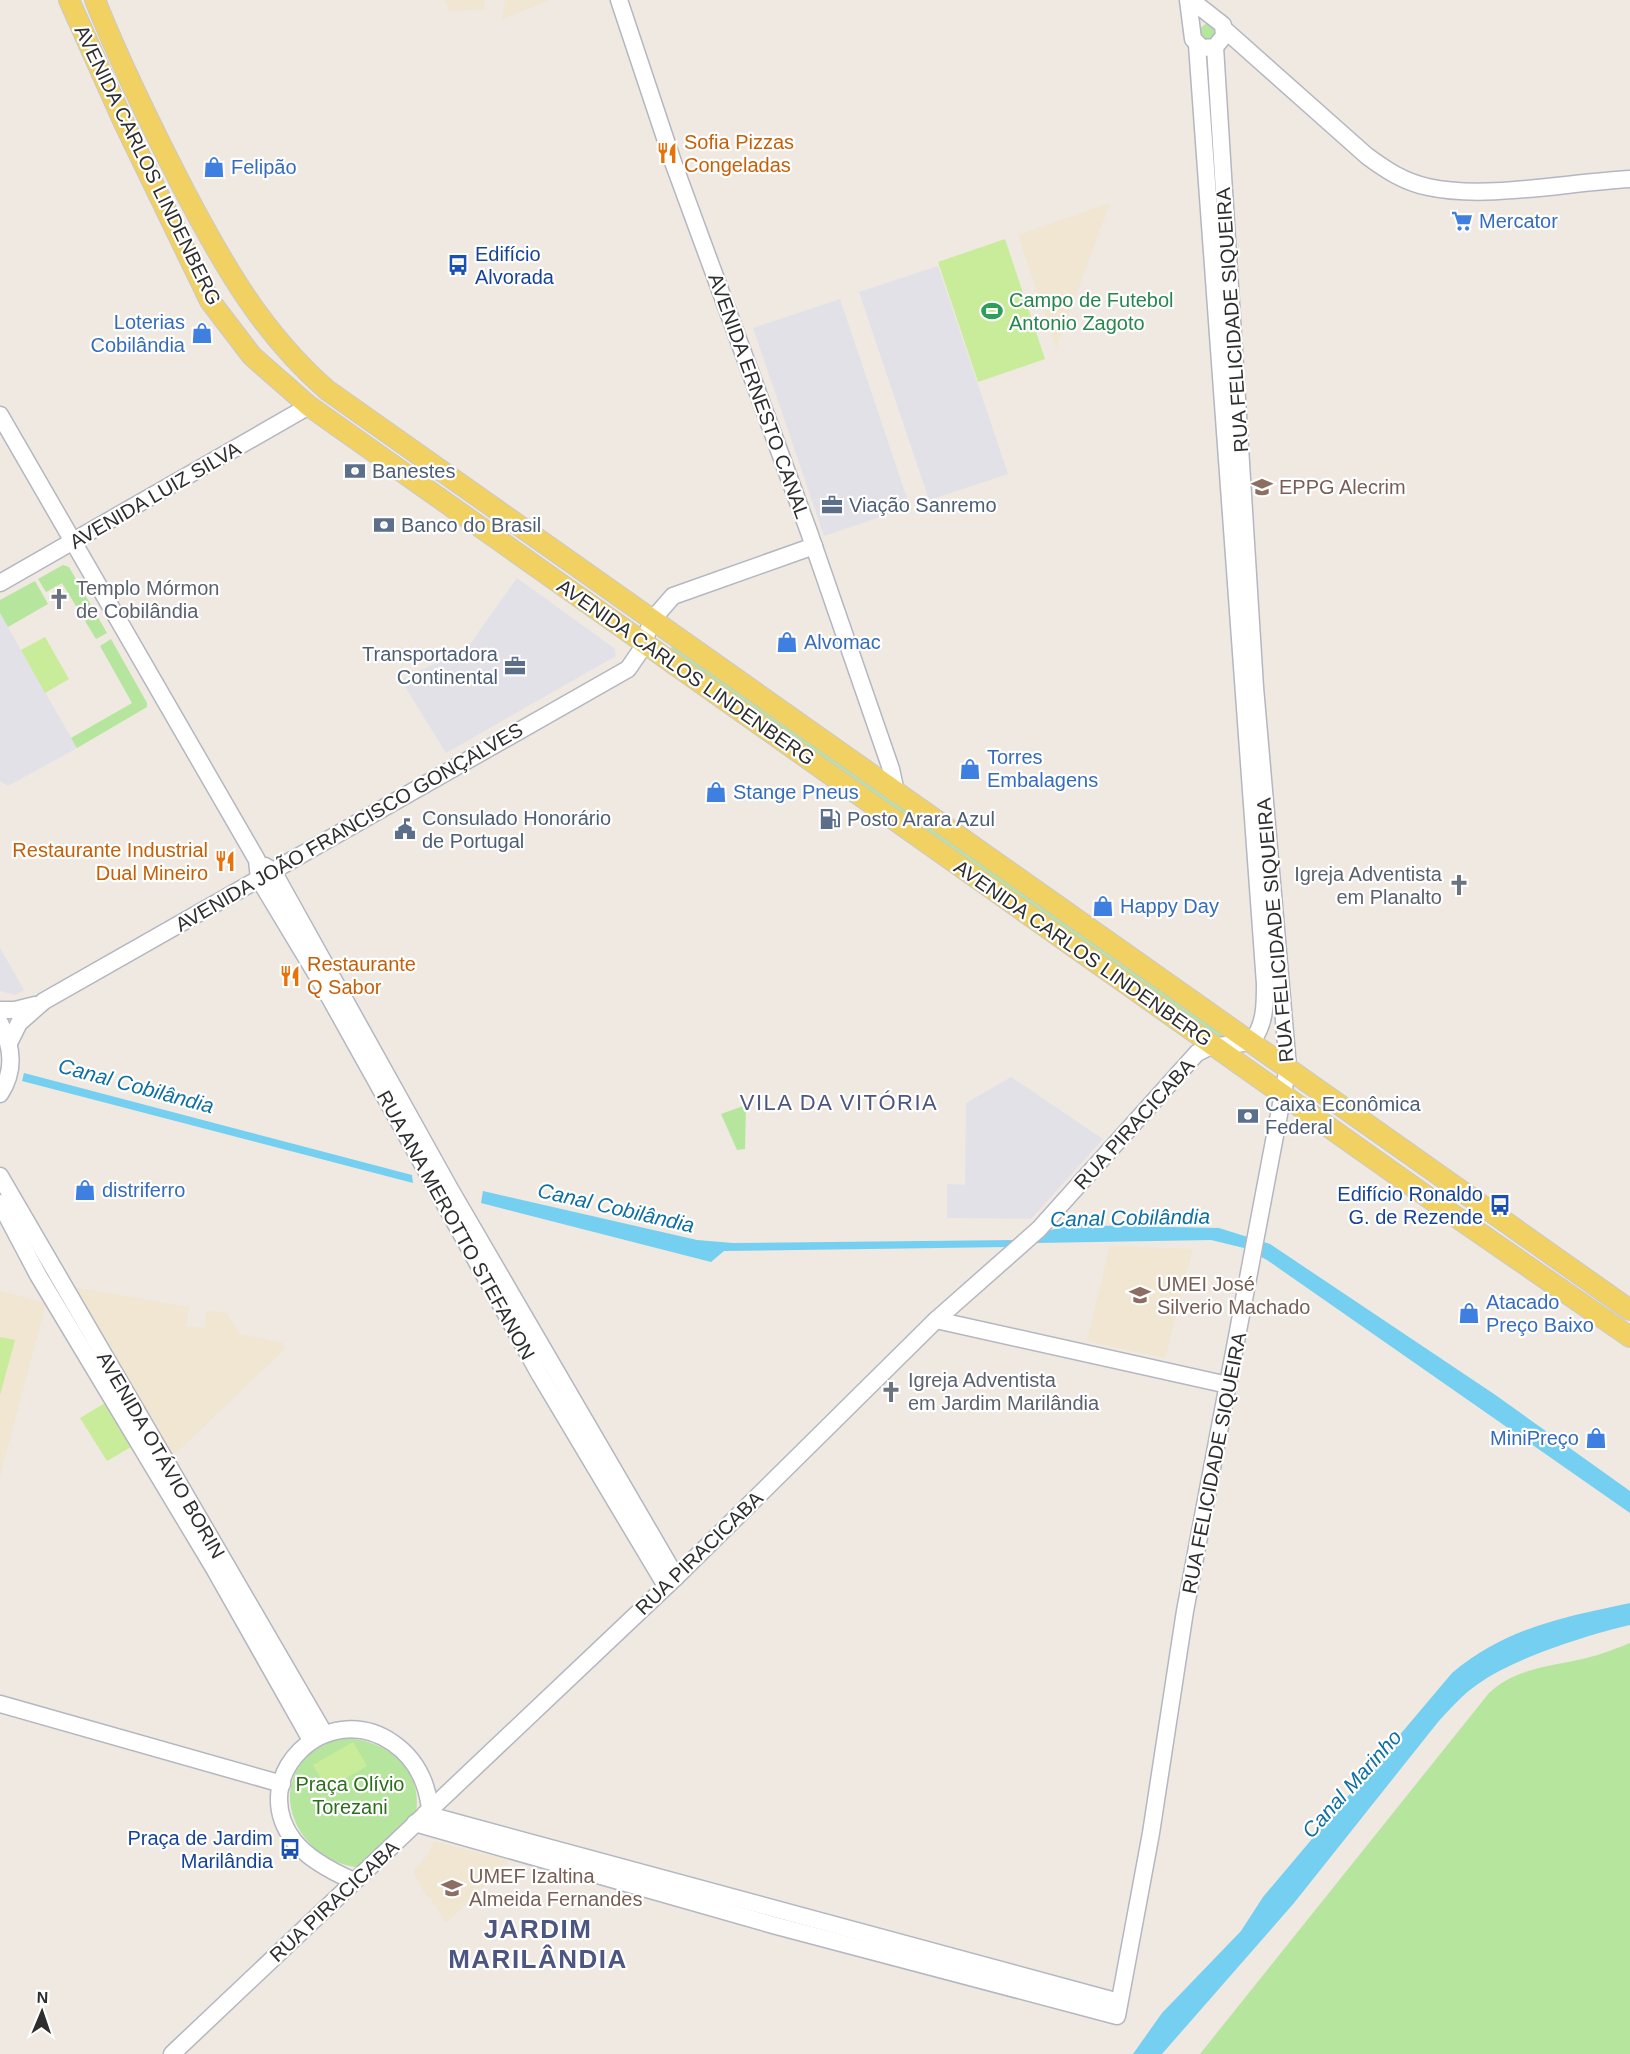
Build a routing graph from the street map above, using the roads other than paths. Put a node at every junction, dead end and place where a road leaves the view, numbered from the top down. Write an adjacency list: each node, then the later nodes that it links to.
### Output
1 (69, 0): 10 (main road, AVENIDA CARLOS LINDENBERG)
2 (95, 0): 15 (main road, AVENIDA CARLOS LINDENBERG)
3 (619, 0): 13 (street, AVENIDA ERNESTO CANAL)
4 (1190, 0): 5 (street); 6 (street)
5 (1213, 16): 6 (street); 7 (street)
6 (1192, 27): 8 (street)
7 (1220, 40): 8 (street); 9 (street); 26 (street, RUA FELICIDADE SIQUEIRA)
8 (1197, 45): 22 (street, RUA FELICIDADE SIQUEIRA)
9 (1630, 179)
10 (309, 406): 12 (street, AVENIDA LUIZ SILVA); 16 (main road, AVENIDA CARLOS LINDENBERG)
11 (0, 415): 12 (street, RUA ANA MEROTTO STEFANON)
12 (73, 542): 14 (street, AVENIDA LUIZ SILVA); 18 (street, RUA ANA MEROTTO STEFANON)
13 (814, 546): 15 (street); 17 (street, AVENIDA ERNESTO CANAL)
14 (0, 583)
15 (652, 620): 16 (street, AVENIDA JOÃO FRANCISCO GONÇALVES); 17 (main road, AVENIDA CARLOS LINDENBERG)
16 (644, 643): 18 (street, AVENIDA JOÃO FRANCISCO GONÇALVES); 24 (main road, AVENIDA CARLOS LINDENBERG)
17 (896, 792): 22 (main road, AVENIDA CARLOS LINDENBERG)
18 (266, 875): 19 (street, AVENIDA JOÃO FRANCISCO GONÇALVES); 35 (street, RUA ANA MEROTTO STEFANON)
19 (44, 1001): 20 (street, AVENIDA JOÃO FRANCISCO GONÇALVES); 23 (street, AVENIDA JOÃO FRANCISCO GONÇALVES)
20 (0, 1010)
21 (0, 1023): 23 (street)
22 (1252, 1042): 24 (street, RUA FELICIDADE SIQUEIRA); 25 (main road); 26 (main road, AVENIDA CARLOS LINDENBERG)
23 (9, 1043): 28 (street)
24 (1216, 1046): 25 (main road, AVENIDA CARLOS LINDENBERG); 32 (street, RUA PIRACICABA)
25 (1239, 1062): 27 (main road, AVENIDA CARLOS LINDENBERG)
26 (1288, 1067): 27 (street, RUA FELICIDADE SIQUEIRA); 31 (main road, AVENIDA CARLOS LINDENBERG)
27 (1282, 1094): 33 (main road, AVENIDA CARLOS LINDENBERG); 34 (street, RUA FELICIDADE SIQUEIRA)
28 (0, 1095)
29 (0, 1176): 30 (street, AVENIDA OTÁVIO BORIN)
30 (4, 1200): 37 (street, AVENIDA OTÁVIO BORIN)
31 (1630, 1310)
32 (936, 1320): 34 (street); 35 (street, RUA PIRACICABA)
33 (1630, 1337)
34 (1228, 1385): 39 (street, RUA FELICIDADE SIQUEIRA)
35 (671, 1581): 39 (street, RUA PIRACICABA)
36 (0, 1704): 38 (street)
37 (318, 1737): 38 (street); 39 (street)
38 (282, 1784): 40 (street)
39 (424, 1815): 40 (street, RUA PIRACICABA)
40 (354, 1881): 41 (street, RUA PIRACICABA)
41 (172, 2054)

